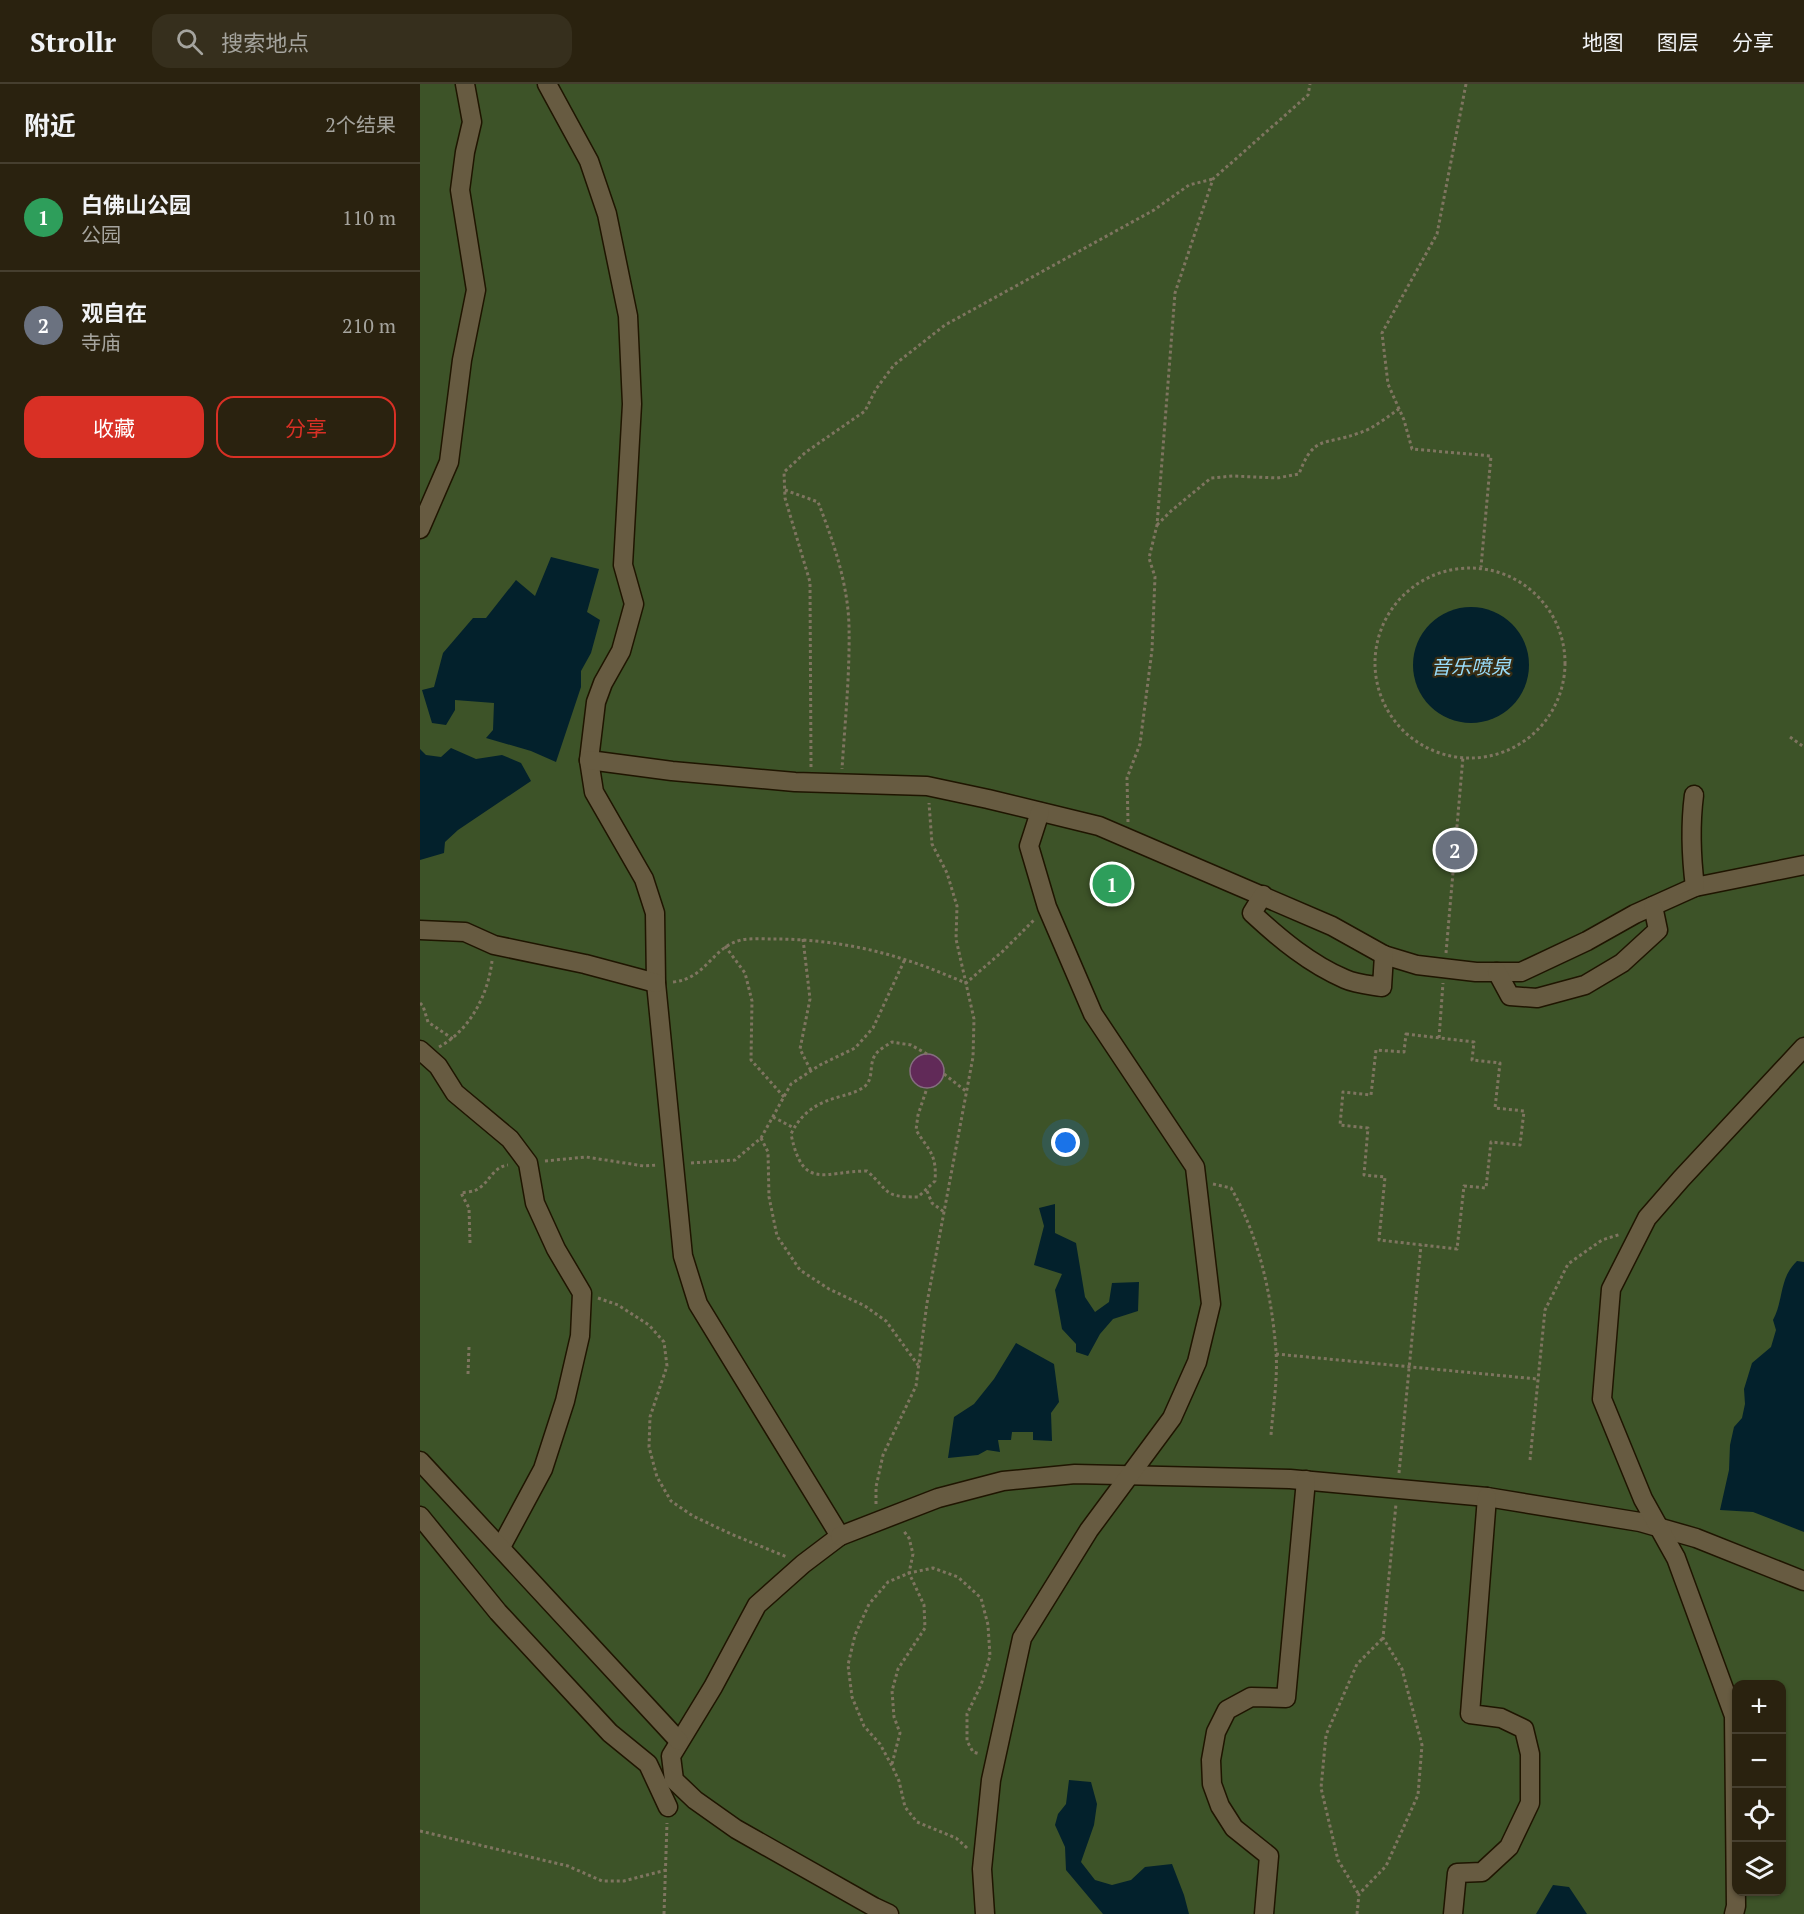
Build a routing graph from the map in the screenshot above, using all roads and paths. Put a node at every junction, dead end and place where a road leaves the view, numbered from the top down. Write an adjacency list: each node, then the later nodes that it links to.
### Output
1 (465, 84): 9 (street)
2 (547, 84): 14 (street)
3 (1310, 84): 5 (path)
4 (1466, 84): 6 (path)
5 (1213, 179): 7 (path); 8 (path)
6 (1399, 410): 8 (path); 10 (path)
7 (785, 490): 15 (path); 16 (path)
8 (1157, 525): 20 (path)
9 (420, 529)
10 (1481, 567): 13 (path); 13 (path)
11 (1790, 736): 12 (path)
12 (1804, 747)
13 (1462, 757): 32 (path)
14 (589, 760): 15 (street); 34 (street)
15 (811, 782): 16 (street)
16 (842, 783): 17 (street)
17 (927, 786): 19 (street); 35 (path)
18 (1694, 795): 22 (street)
19 (1040, 812): 20 (street); 25 (street)
20 (1128, 839): 23 (street)
21 (1804, 865): 22 (street)
22 (1695, 887): 24 (street)
23 (1263, 895): 30 (street); 30 (street)
24 (1653, 906): 33 (street); 33 (street)
25 (1047, 907): 35 (path); 52 (street)
26 (420, 930): 28 (street)
27 (803, 939): 29 (path); 31 (path); 42 (path)
28 (494, 945): 34 (street); 38 (path)
29 (725, 946): 34 (path); 46 (path)
30 (1384, 955): 32 (street)
31 (905, 959): 35 (path); 42 (path)
32 (1444, 968): 33 (street); 37 (path)
33 (1497, 972)
34 (656, 983): 51 (street)
35 (966, 983): 45 (path)
36 (420, 1003): 38 (path)
37 (1439, 1038): 57 (path); 57 (path)
38 (453, 1040): 40 (path)
39 (1804, 1047): 55 (street)
40 (422, 1050): 50 (street)
41 (927, 1054): 48 (path)
42 (811, 1071): 46 (path)
43 (944, 1074): 45 (path)
44 (927, 1088): 53 (path)
45 (967, 1092): 54 (path)
46 (784, 1097): 47 (path)
47 (773, 1117): 48 (path); 49 (path)
48 (794, 1128): 53 (path)
49 (761, 1138): 51 (path); 61 (path)
50 (528, 1163): 51 (path); 56 (path); 58 (street)
51 (674, 1164): 75 (street)
52 (1196, 1180): 60 (path); 68 (street)
53 (927, 1191): 54 (path)
54 (944, 1212): 61 (path)
55 (1642, 1228): 64 (path); 74 (street)
56 (470, 1243)
57 (1421, 1245): 62 (path)
58 (582, 1293): 76 (street); 77 (path)
59 (469, 1347): 63 (path)
60 (1276, 1353): 62 (path); 65 (path)
61 (918, 1365): 73 (path)
62 (1410, 1366): 64 (path); 70 (path)
63 (468, 1374)
64 (1538, 1379): 66 (path)
65 (1271, 1435)
66 (1530, 1460)
67 (420, 1461): 76 (street)
68 (1130, 1474): 69 (street); 73 (street); 82 (street)
69 (1306, 1480): 70 (street); 92 (street)
70 (1398, 1489): 71 (street); 80 (path)
71 (1487, 1497): 74 (street); 94 (street)
72 (420, 1516): 84 (street)
73 (885, 1519): 75 (street); 78 (path)
74 (1659, 1527): 79 (street); 95 (street)
75 (840, 1536): 77 (street)
76 (501, 1546): 81 (street)
77 (803, 1564): 81 (street)
78 (909, 1573): 82 (path); 83 (path); 83 (path)
79 (1804, 1581)
80 (1383, 1638): 88 (path); 88 (path)
81 (679, 1741): 90 (street)
82 (996, 1758): 86 (street)
83 (892, 1766): 86 (path)
84 (668, 1807): 87 (path)
85 (420, 1831): 87 (path)
86 (982, 1869): 91 (street)
87 (666, 1870): 89 (path)
88 (1359, 1894): 93 (path)
89 (664, 1914)
90 (889, 1914)
91 (986, 1914)
92 (1264, 1914)
93 (1357, 1914)
94 (1452, 1914)
95 (1734, 1914)

